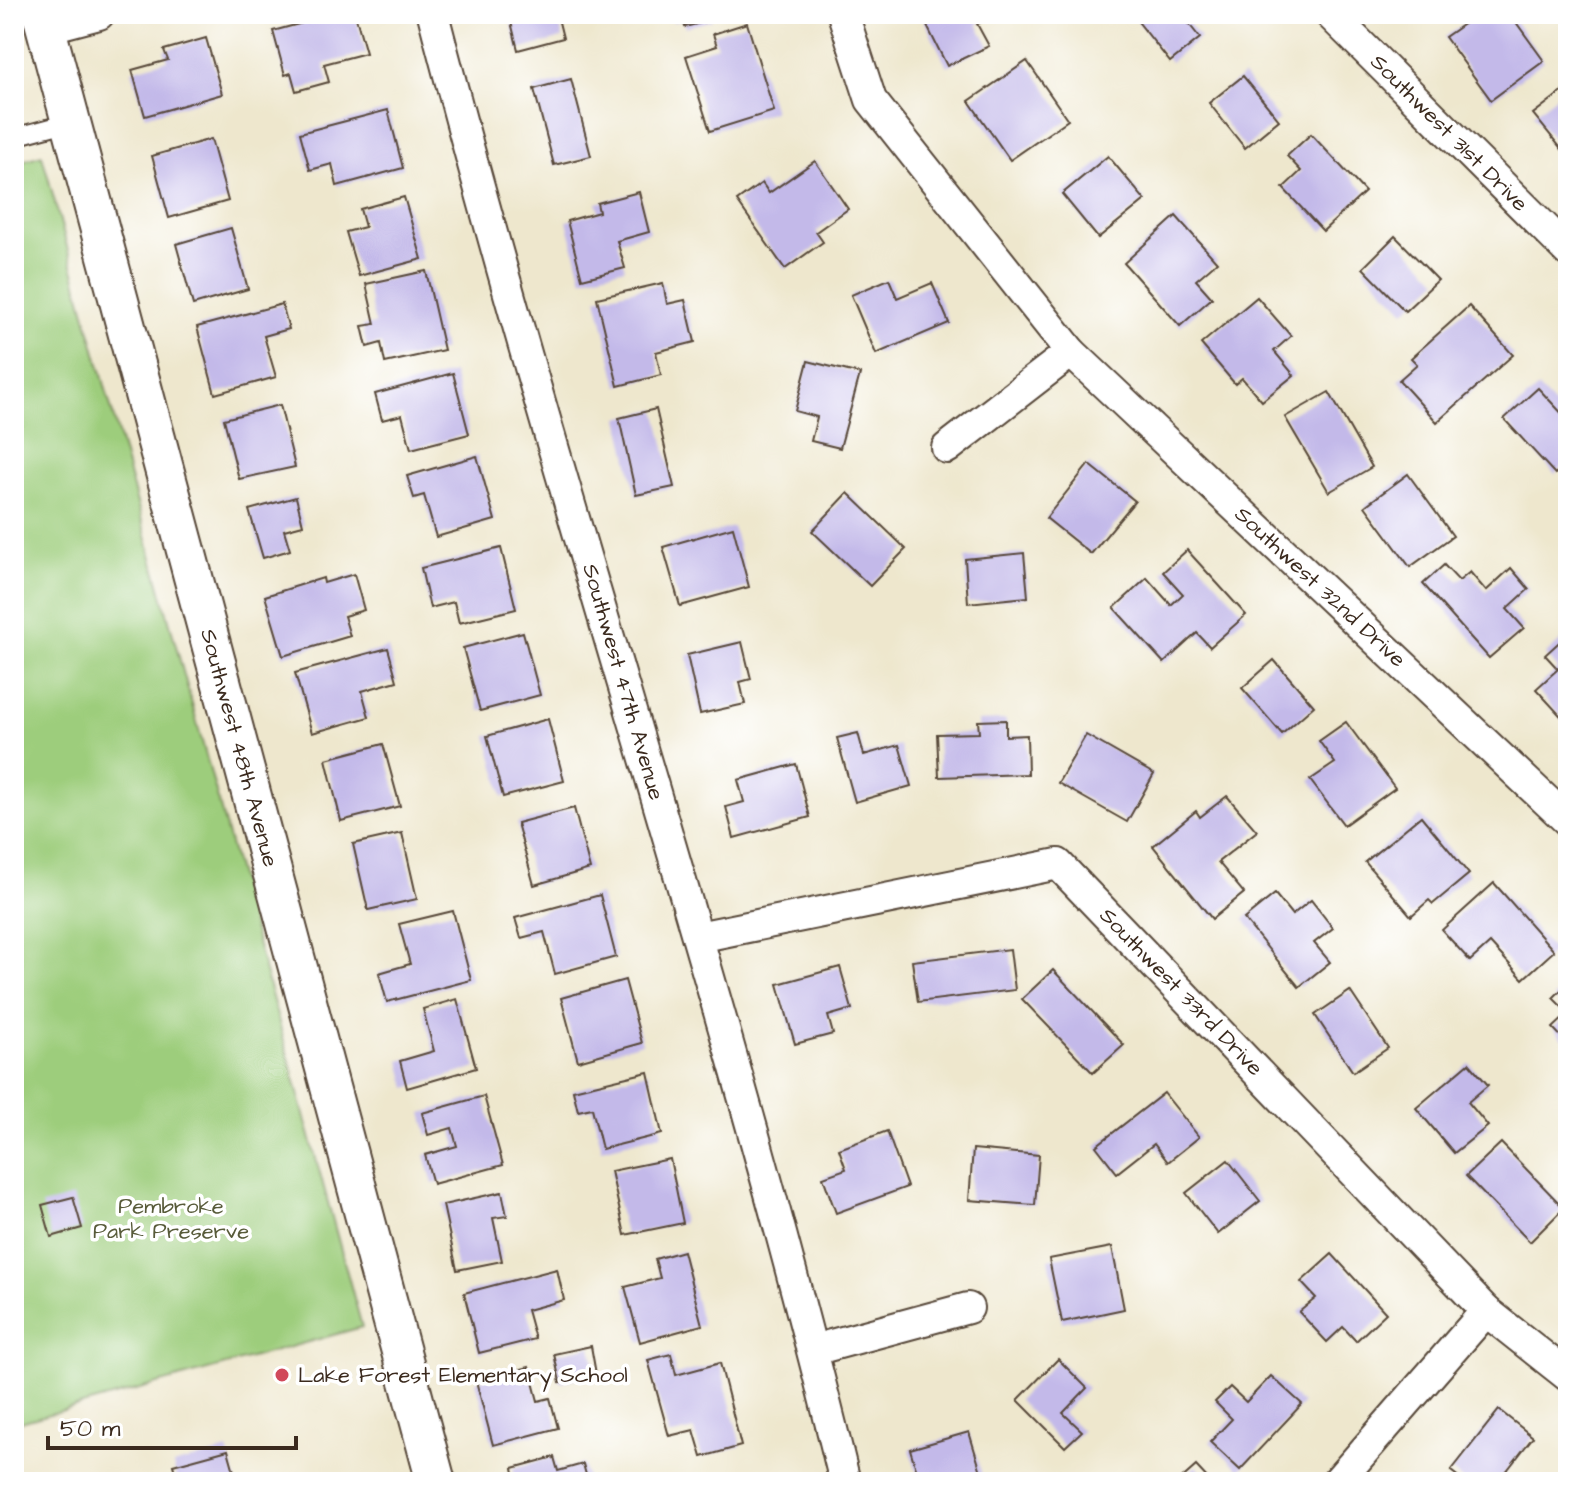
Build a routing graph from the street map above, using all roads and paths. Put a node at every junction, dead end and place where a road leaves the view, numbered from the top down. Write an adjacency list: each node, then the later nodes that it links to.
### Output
1 (99, 14): 5 (street)
2 (433, 14): 12 (street, Southwest 47th Avenue)
3 (843, 14): 9 (street, Southwest 32nd Drive)
4 (1330, 14): 8 (street, Southwest 31st Drive)
5 (44, 21): 6 (street, Southwest 48th Avenue)
6 (72, 122): 7 (lane); 17 (street, Southwest 48th Avenue)
7 (14, 137)
8 (1568, 251)
9 (1071, 352): 10 (street); 11 (street, Southwest 32nd Drive)
10 (947, 448)
11 (1568, 821)
12 (698, 937): 14 (street, Southwest 33rd Drive); 15 (street, Southwest 47th Avenue)
13 (968, 1308): 15 (street)
14 (1486, 1311): 16 (street, Southwest 33rd Drive); 19 (street)
15 (813, 1350): 18 (street, Southwest 47th Avenue)
16 (1568, 1376)
17 (436, 1482)
18 (845, 1482)
19 (1337, 1482)

